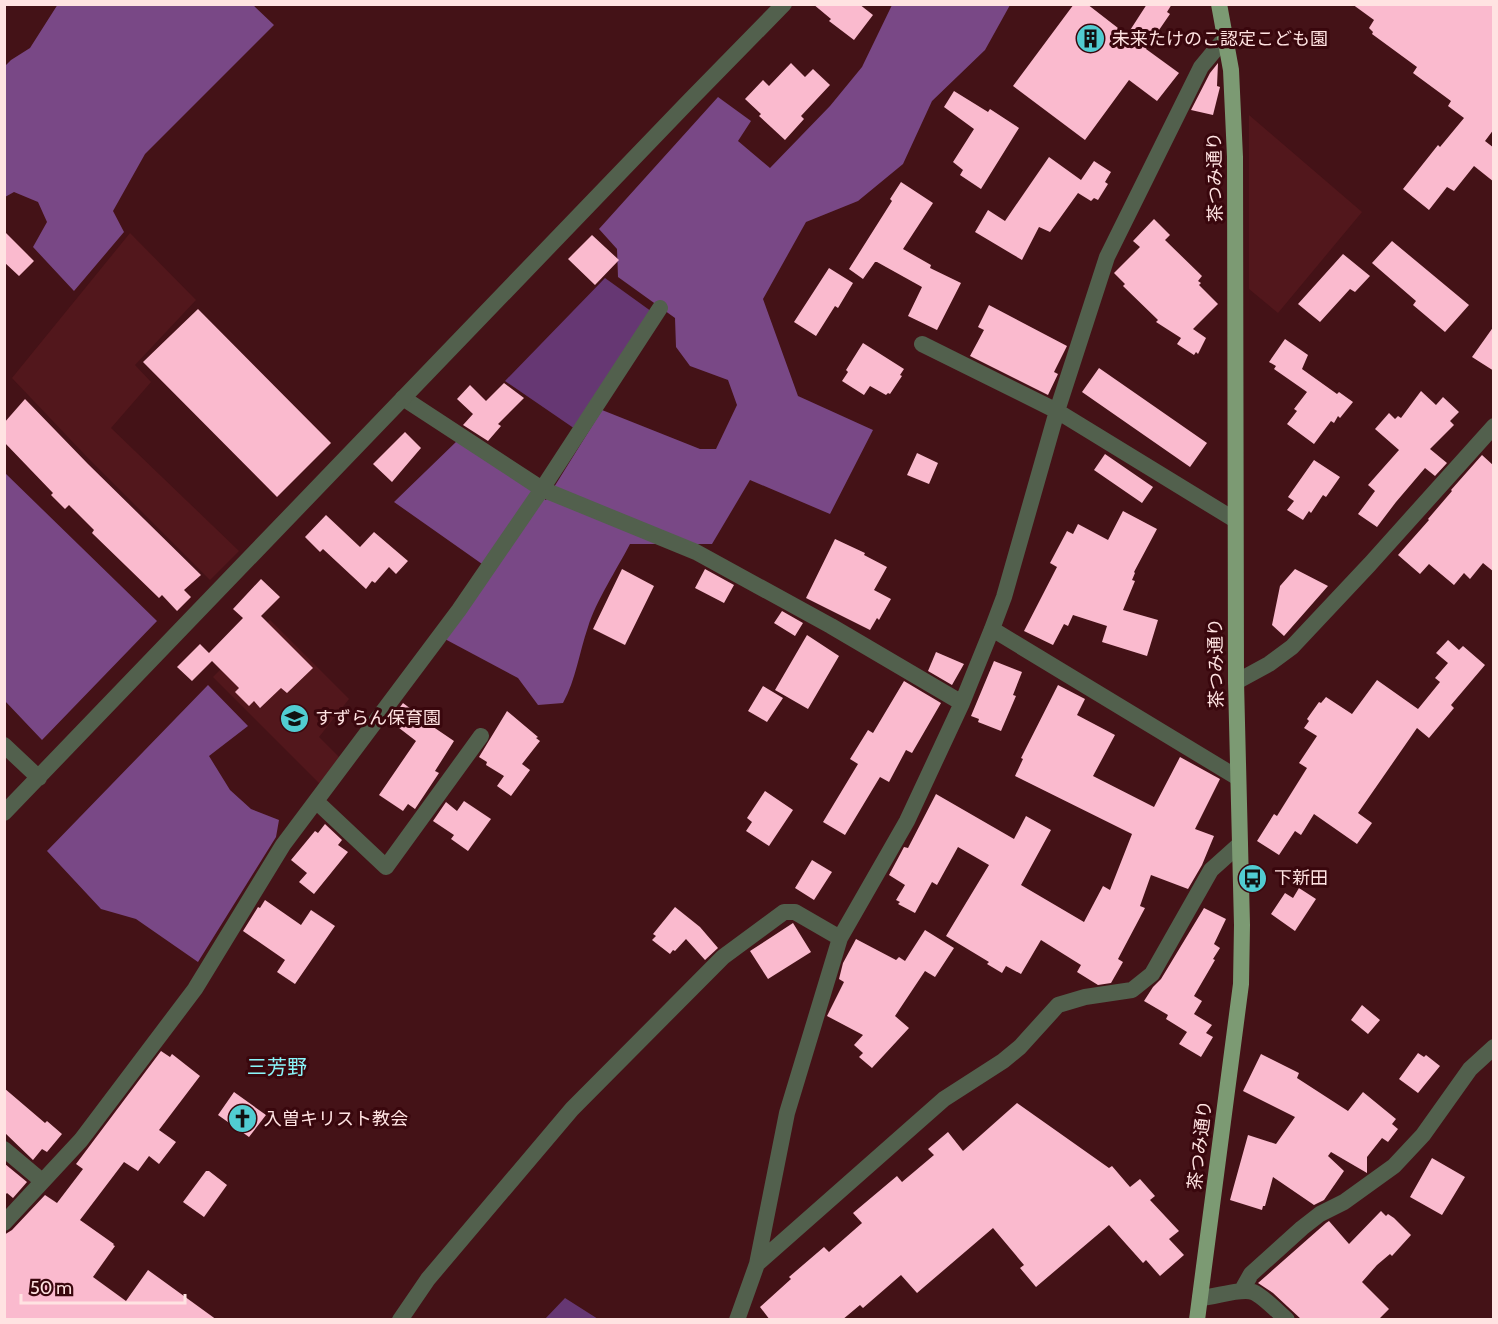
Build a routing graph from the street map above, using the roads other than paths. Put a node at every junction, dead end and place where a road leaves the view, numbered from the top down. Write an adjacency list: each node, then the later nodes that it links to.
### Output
1 (784, 4): 6 (street)
2 (1219, 4): 3 (main road, 茶つみ通り)
3 (1225, 38): 7 (street); 10 (main road, 茶つみ通り)
4 (660, 308): 9 (street)
5 (922, 344): 7 (street)
6 (403, 398): 9 (street); 16 (street)
7 (1057, 411): 10 (street); 11 (street)
8 (1494, 426): 12 (street)
9 (542, 489): 13 (street); 18 (street)
10 (1234, 520): 12 (main road, 茶つみ通り)
11 (992, 629): 13 (street); 17 (street)
12 (1236, 682): 17 (main road, 茶つみ通り)
13 (962, 703): 21 (street)
14 (481, 736): 18 (street)
15 (4, 745): 16 (street)
16 (39, 778): 19 (street)
17 (1238, 778): 20 (main road, 茶つみ通り)
18 (317, 802): 24 (street)
19 (4, 813)
20 (1240, 844): 26 (street); 28 (main road, 茶つみ通り)
21 (840, 938): 26 (street); 29 (street)
22 (1494, 1047): 27 (street)
23 (4, 1149): 24 (street)
24 (42, 1181): 25 (street)
25 (4, 1223)
26 (757, 1264): 30 (street)
27 (1242, 1290): 28 (street); 32 (street)
28 (1200, 1298): 31 (main road, 茶つみ通り)
29 (400, 1320)
30 (737, 1320)
31 (1197, 1320)
32 (1287, 1320)

